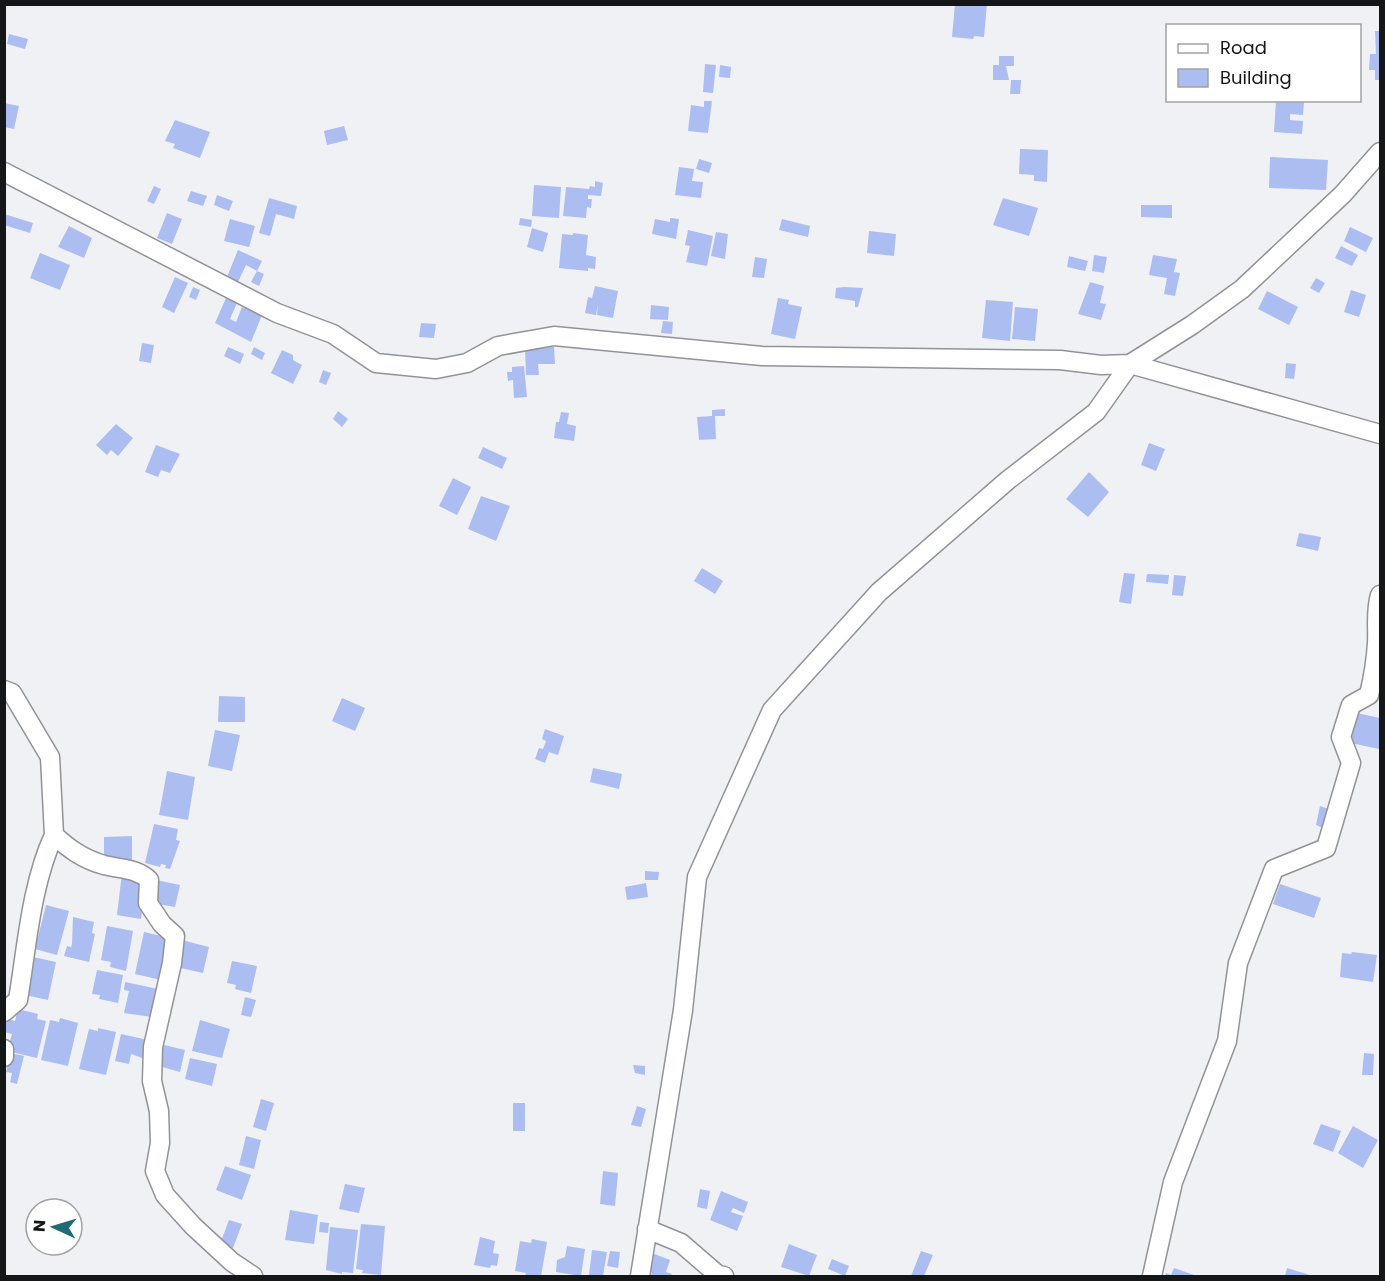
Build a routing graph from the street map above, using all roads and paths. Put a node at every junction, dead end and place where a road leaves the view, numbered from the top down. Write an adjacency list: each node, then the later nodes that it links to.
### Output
1 (1380, 152): 3 (street)
2 (4, 172): 3 (street)
3 (1130, 364): 4 (street); 12 (street)
4 (1380, 434)
5 (1380, 595): 6 (street)
6 (1377, 684): 16 (street)
7 (4, 690): 8 (street)
8 (54, 835): 9 (street); 13 (street)
9 (4, 1012)
10 (4, 1049): 11 (street)
11 (4, 1057)
12 (646, 1229): 14 (street); 15 (street)
13 (253, 1276)
14 (640, 1276)
15 (724, 1276)
16 (1152, 1276)

